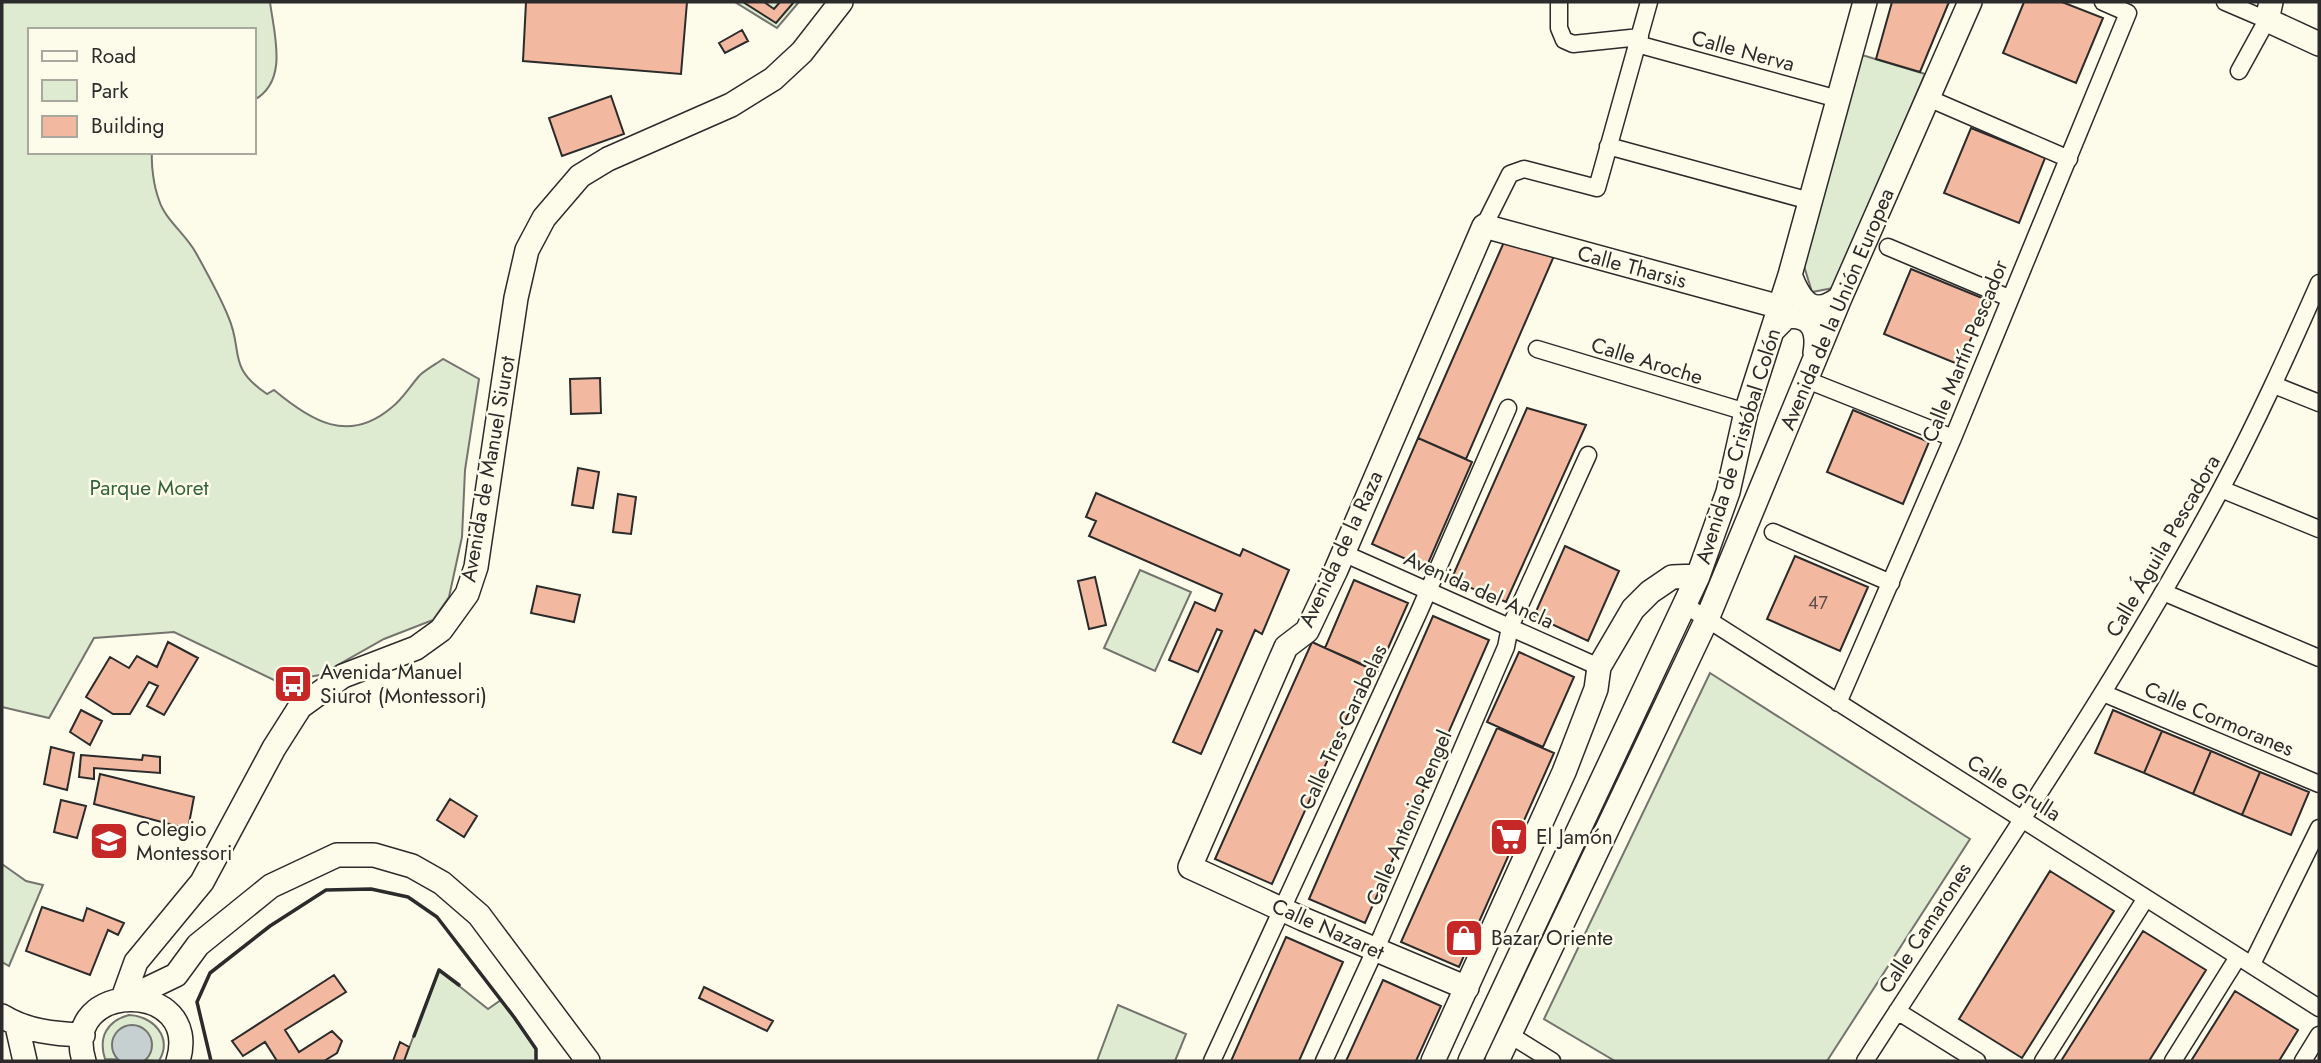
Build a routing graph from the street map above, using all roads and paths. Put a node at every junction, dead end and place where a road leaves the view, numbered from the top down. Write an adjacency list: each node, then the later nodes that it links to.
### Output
1 (841, 2): 58 (street, Avenida de Manuel Siurot)
2 (1559, 2): 9 (street)
3 (1649, 2): 9 (street)
4 (1865, 2): 13 (street, Avenida de Cristóbal Colón)
5 (1970, 2): 12 (street, Avenida de la Unión Europea)
6 (2103, 2): 15 (street, Calle Martín Pescador)
7 (2225, 2): 8 (street)
8 (2269, 11): 10 (street); 11 (street)
9 (1638, 40): 13 (street, Calle Nerva); 14 (street)
10 (2319, 44)
11 (2239, 71)
12 (1928, 98): 15 (street); 21 (street, Avenida de la Unión Europea)
13 (1838, 99): 16 (street, Avenida de Cristóbal Colón)
14 (1608, 146): 16 (street); 17 (street)
15 (2069, 159): 22 (street, Calle Martín Pescador)
16 (1810, 201): 19 (street, Avenida de Cristóbal Colón)
17 (1484, 226): 23 (street, Calle Tharsis); 36 (street, Avenida de la Raza)
18 (1888, 247): 22 (street)
19 (1790, 275): 21 (street); 23 (street, Avenida de Cristóbal Colón)
20 (2319, 283): 27 (street, Calle Águila Pescadora)
21 (1840, 298): 26 (street, Avenida de la Unión Europea)
22 (2009, 298): 31 (street, Calle Martín Pescador)
23 (1780, 307): 24 (street, Avenida de Cristóbal Colón)
24 (1773, 330): 26 (street); 30 (street, Avenida de Cristóbal Colón)
25 (1536, 349): 30 (street, Calle Aroche)
26 (1810, 372): 31 (street); 42 (street, Avenida de la Unión Europea)
27 (2274, 385): 28 (street); 33 (street, Calle Águila Pescadora)
28 (2319, 403)
29 (1508, 408): 39 (street, Calle Tres Carabelas)
30 (1746, 412): 37 (street, Avenida de Cristóbal Colón)
31 (1953, 438): 38 (street, Calle Martín Pescador)
32 (1588, 455): 43 (street, Calle Antonio Rengel)
33 (2221, 489): 34 (street); 40 (street, Calle Águila Pescadora)
34 (2319, 529)
35 (1773, 532): 38 (street)
36 (1343, 553): 39 (street, Avenida del Ancla); 51 (street, Avenida de la Raza)
37 (1698, 576): 41 (street, Avenida de Cristóbal Colón); 45 (street)
38 (1891, 583): 47 (street, Calle Martín Pescador)
39 (1429, 591): 43 (street, Avenida del Ancla); 53 (street, Calle Tres Carabelas)
40 (2163, 592): 44 (street); 46 (street, Calle Águila Pescadora)
41 (1685, 605): 42 (street, Calle Grulla); 73 (street, Avenida de Cristóbal Colón)
42 (1707, 619): 47 (street, Calle Grulla); 63 (street)
43 (1510, 627): 45 (street, Avenida del Ancla); 54 (street, Calle Antonio Rengel)
44 (2319, 658)
45 (1598, 667): 57 (street)
46 (2103, 692): 48 (street, Calle Cormoranes); 49 (street, Calle Águila Pescadora)
47 (1838, 703): 49 (street, Calle Grulla)
48 (2319, 784)
49 (2021, 817): 52 (street, Calle Grulla); 60 (street, Calle Camarones)
50 (2319, 828): 55 (street)
51 (1190, 867): 53 (street, Calle Nazaret)
52 (2146, 898): 55 (street, Calle Grulla); 78 (street)
53 (1284, 910): 54 (street, Calle Nazaret); 70 (street, Calle Tres Carabelas)
54 (1374, 949): 57 (street, Calle Nazaret); 71 (street, Calle Antonio Rengel)
55 (2245, 961): 59 (street, Calle Grulla); 79 (street)
56 (176, 975): 58 (street); 61 (street); 69 (street)
57 (1467, 988): 72 (street)
58 (126, 998): 61 (street); 65 (street)
59 (2319, 1008)
60 (1897, 1011): 76 (street, Calle Camarones); 77 (street)
61 (172, 1019): 68 (street)
62 (9, 1021): 65 (street); 66 (street)
63 (1510, 1035): 74 (street); 75 (street)
64 (2319, 1035): 80 (street)
65 (83, 1046): 67 (street)
66 (25, 1061)
67 (65, 1061)
68 (178, 1061)
69 (588, 1061)
70 (1212, 1061)
71 (1324, 1061)
72 (1433, 1061)
73 (1470, 1061)
74 (1497, 1061)
75 (1552, 1061)
76 (1865, 1061)
77 (1977, 1061)
78 (2043, 1061)
79 (2173, 1061)
80 (2302, 1061)

